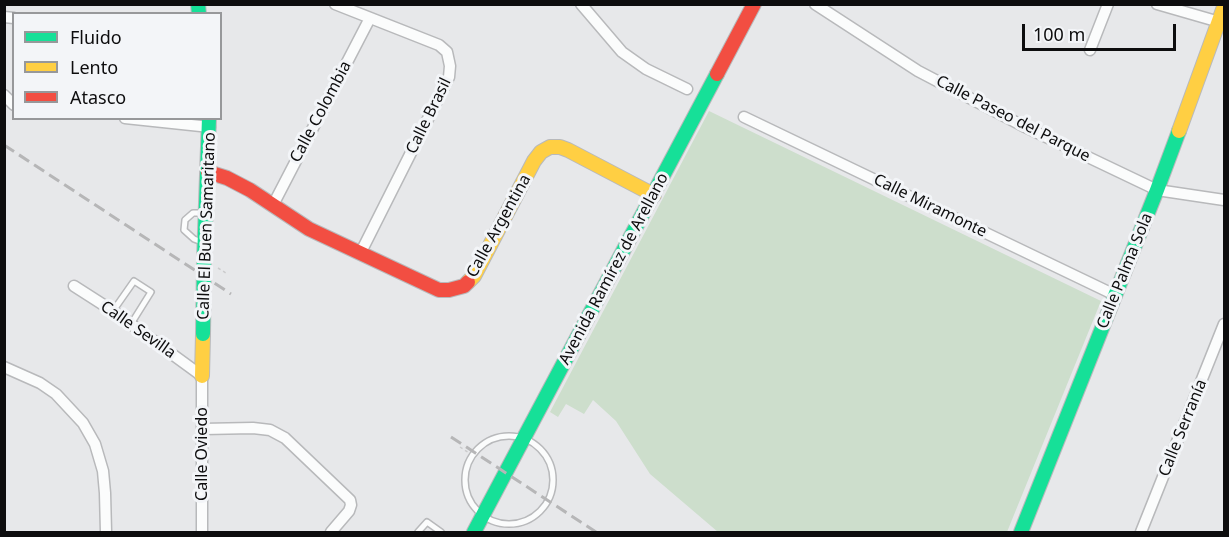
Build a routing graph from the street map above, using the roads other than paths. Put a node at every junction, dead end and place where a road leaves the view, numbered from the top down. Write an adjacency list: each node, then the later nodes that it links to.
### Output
1 (335, 4): 8 (street, Calle Brasil)
2 (581, 4): 11 (street)
3 (754, 4): 17 (street, Avenida Ramírez de Arellano)
4 (815, 4): 16 (street, Calle Paseo del Parque)
5 (1108, 4): 10 (street)
6 (1157, 4): 9 (street)
7 (1224, 7): 9 (street, Calle Palma Sola)
8 (370, 18): 19 (street, Calle Colombia); 22 (street, Calle Brasil)
9 (1222, 23): 16 (street, Calle Palma Sola)
10 (1090, 50)
11 (687, 89)
12 (744, 117): 24 (street, Calle Miramonte)
13 (158, 120): 14 (street)
14 (210, 123): 15 (street, Calle El Buen Samaritano)
15 (208, 172): 19 (street, Calle Argentina); 20 (street, Calle El Buen Samaritano)
16 (1157, 190): 18 (street, Calle Paseo del Parque); 24 (street, Calle Palma Sola)
17 (654, 195): 22 (street, Calle Argentina); 31 (street, Avenida Ramírez de Arellano)
18 (1224, 200)
19 (273, 205): 22 (street, Calle Argentina)
20 (206, 213): 21 (street, Calle El Buen Samaritano); 21 (lane)
21 (204, 243): 29 (street, Calle El Buen Samaritano, bridge)
22 (360, 254)
23 (74, 286): 25 (street, Calle Sevilla)
24 (1115, 295): 39 (street, Calle Palma Sola)
25 (113, 311): 26 (street, Calle Sevilla); 26 (lane)
26 (131, 324): 29 (street, Calle Sevilla)
27 (1224, 324): 40 (street, Calle Serranía)
28 (4, 367): 33 (street)
29 (202, 376): 30 (street, Calle Oviedo)
30 (203, 429): 34 (street, Calle Oviedo); 35 (street)
31 (524, 438): 32 (street, Avenida Ramírez de Arellano); 32 (lane); 32 (lane)
32 (482, 516): 38 (street, Avenida Ramírez de Arellano)
33 (106, 532)
34 (202, 532)
35 (331, 532)
36 (418, 532): 37 (lane)
37 (441, 532)
38 (474, 532)
39 (1021, 532)
40 (1141, 532)

